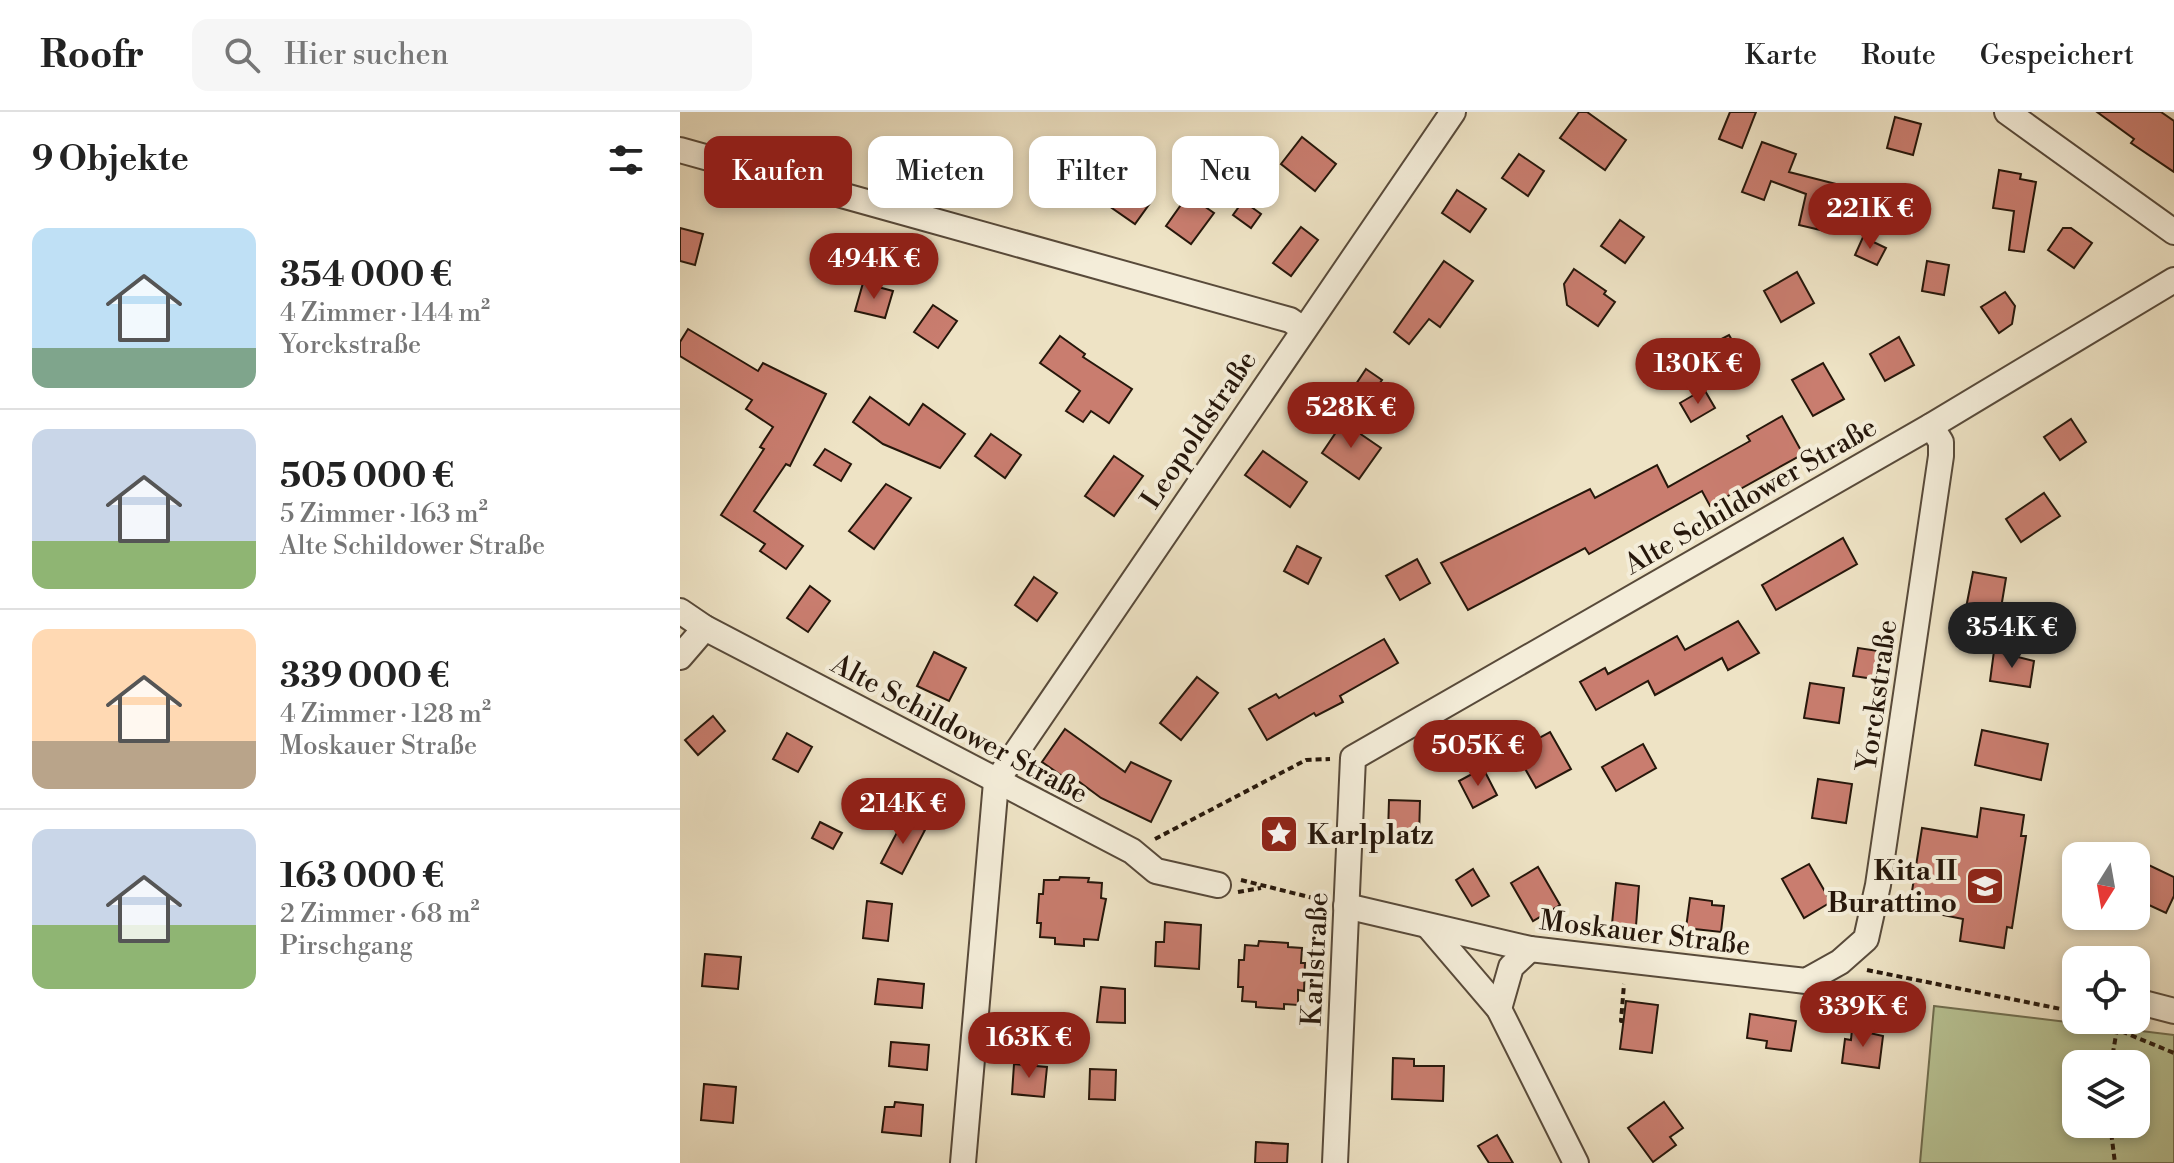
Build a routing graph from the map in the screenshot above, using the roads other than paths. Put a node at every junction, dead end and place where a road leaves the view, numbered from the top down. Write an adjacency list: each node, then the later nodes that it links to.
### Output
1 (1453, 112): 6 (street, Leopoldstraße)
2 (2007, 112): 4 (street)
3 (680, 150): 6 (street)
4 (2174, 232)
5 (2174, 280): 7 (street, Alte Schildower Straße)
6 (1303, 329): 12 (street, Leopoldstraße)
7 (1931, 426): 11 (street, Alte Schildower Straße); 17 (street, Yorckstraße)
8 (680, 611): 9 (street, Alte Schildower Straße)
9 (705, 628): 10 (street); 12 (street, Alte Schildower Straße)
10 (680, 657)
11 (1353, 758): 14 (street, Karlstraße)
12 (996, 782): 13 (street, Alte Schildower Straße); 21 (street)
13 (1218, 885)
14 (1346, 906): 15 (street, Moskauer Straße); 22 (street, Karlstraße)
15 (1428, 926): 16 (street, Moskauer Straße); 19 (street)
16 (1530, 949): 17 (street, Moskauer Straße); 19 (street)
17 (1840, 962)
18 (2150, 1005): 20 (street)
19 (1499, 1009): 23 (street)
20 (2174, 1011)
21 (963, 1163)
22 (1335, 1163)
23 (1576, 1163)

